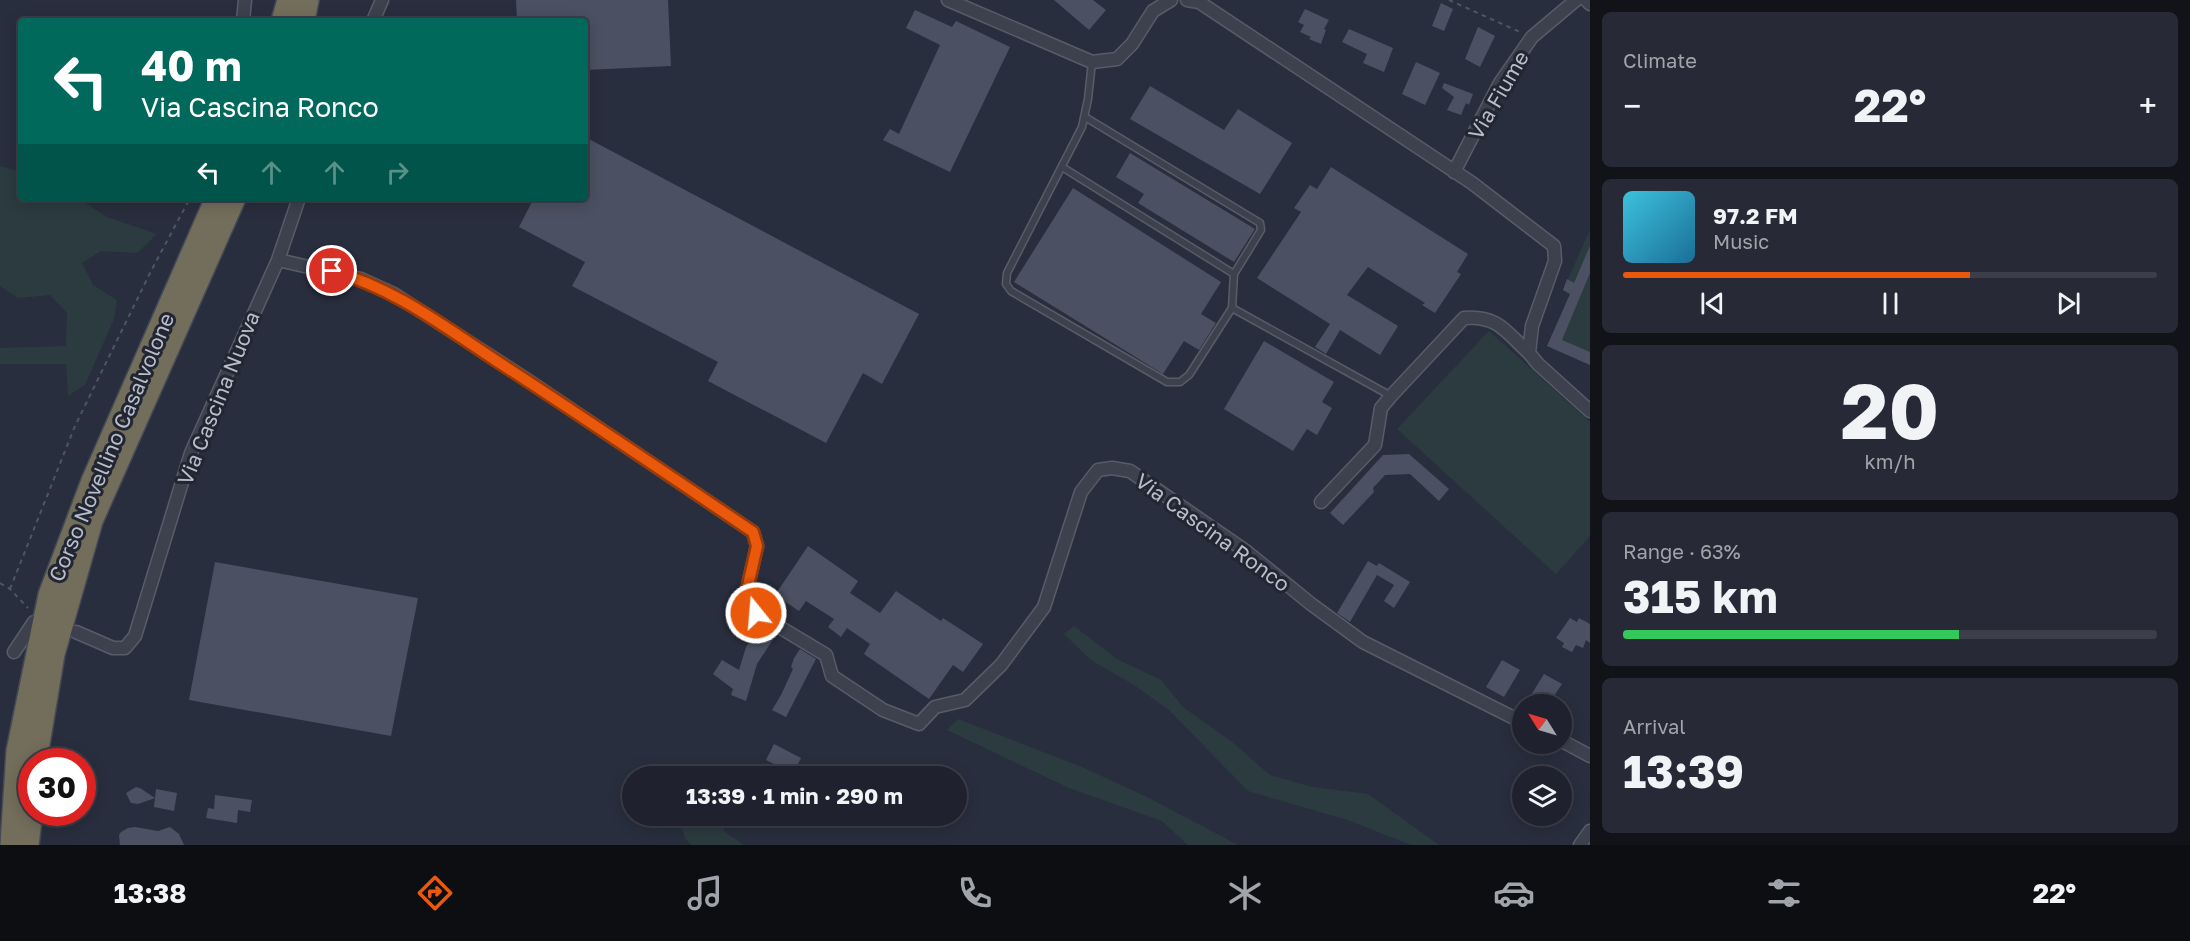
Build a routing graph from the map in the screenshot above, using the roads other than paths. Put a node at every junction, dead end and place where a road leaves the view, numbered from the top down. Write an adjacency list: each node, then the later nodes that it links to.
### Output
1 (245, 0): 12 (street)
2 (279, 0): 13 (highway)
3 (288, 0): 14 (highway)
4 (308, 0): 15 (highway)
5 (382, 0): 16 (street)
6 (948, 0): 17 (street)
7 (1170, 0): 17 (street)
8 (1187, 0): 20 (street)
9 (1576, 0): 20 (street, Via Fiume)
10 (1586, 0): 11 (street)
11 (1590, 4)
12 (243, 18)
13 (275, 18)
14 (283, 18)
15 (305, 18)
16 (374, 18)
17 (1092, 62): 18 (lane)
18 (1085, 117): 19 (lane); 25 (lane)
19 (1062, 167): 25 (lane); 26 (lane)
20 (1454, 172): 27 (street)
21 (215, 201): 40 (highway, Corso Novellino Casalvolone)
22 (234, 201): 36 (highway, Corso Novellino Casalvolone)
23 (298, 201): 24 (street, Via Cascina Nuova)
24 (278, 260): 32 (street, Via Cascina Nuova); 34 (street, Via Cascina Ronco)
25 (1234, 274): 26 (lane)
26 (1232, 308): 28 (lane)
27 (1529, 353): 28 (street); 29 (street)
28 (1391, 396): 30 (street)
29 (1590, 411)
30 (1321, 502)
31 (34, 622): 33 (street)
32 (76, 632)
33 (14, 652)
34 (1512, 717)
35 (1572, 746): 37 (street)
36 (38, 748)
37 (1590, 756)
38 (30, 826): 41 (highway)
39 (1590, 831): 42 (street)
40 (11, 845)
41 (28, 845)
42 (1580, 845)

